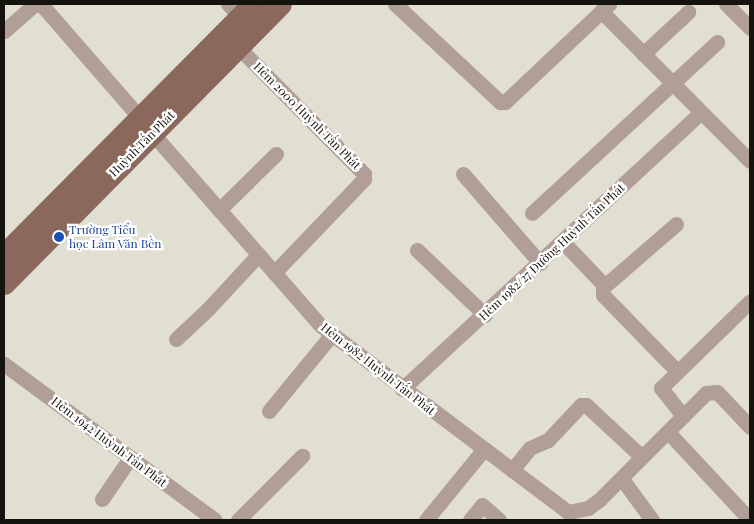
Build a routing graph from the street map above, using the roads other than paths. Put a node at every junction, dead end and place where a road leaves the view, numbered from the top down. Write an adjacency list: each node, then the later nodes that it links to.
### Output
1 (35, 4): 10 (street)
2 (40, 4): 16 (street, Hẻm 1982 Huỳnh Tấn Phát)
3 (280, 4): 12 (main road, Huỳnh Tấn Phát)
4 (395, 4): 6 (street)
5 (726, 4): 9 (street)
6 (605, 7): 13 (street)
7 (241, 8): 16 (main road, Huỳnh Tấn Phát)
8 (688, 12): 13 (street)
9 (750, 28)
10 (4, 31)
11 (717, 42): 14 (street)
12 (238, 47): 16 (main road, Huỳnh Tấn Phát); 28 (street, Hẻm 2000 Huỳnh Tấn Phát)
13 (643, 54): 14 (street)
14 (672, 84): 15 (street); 21 (street)
15 (700, 113): 18 (street); 23 (street, Hẻm 1982/27 Đường Huỳnh Tấn Phát)
16 (147, 126): 20 (street, Hẻm 1982 Huỳnh Tấn Phát); 26 (main road, Huỳnh Tấn Phát); 29 (main road, Huỳnh Tấn Phát)
17 (276, 154): 20 (street)
18 (748, 155)
19 (463, 174): 27 (street)
20 (219, 210): 25 (street, Hẻm 1982 Huỳnh Tấn Phát)
21 (532, 213)
22 (676, 224): 30 (street)
23 (563, 242): 27 (street, Hẻm 1982/27 Đường Huỳnh Tấn Phát); 30 (street)
24 (417, 250): 32 (street)
25 (258, 255): 28 (street, Hẻm 1982 Huỳnh Tấn Phát); 34 (street)
26 (4, 257)
27 (540, 263): 32 (street, Hẻm 1982/27 Đường Huỳnh Tấn Phát)
28 (274, 273): 33 (street, Hẻm 1982 Huỳnh Tấn Phát)
29 (4, 283)
30 (603, 284): 36 (street)
31 (750, 301): 36 (street)
32 (485, 315): 37 (street, Hẻm 1982/27 Đường Huỳnh Tấn Phát)
33 (332, 334): 37 (street, Hẻm 1982 Huỳnh Tấn Phát); 38 (street)
34 (176, 339)
35 (4, 364): 45 (street, Hẻm 1942 Huỳnh Tấn Phát)
36 (677, 371): 39 (street)
37 (402, 389): 42 (street, Hẻm 1982 Huỳnh Tấn Phát)
38 (269, 411)
39 (683, 416): 40 (street); 41 (street)
40 (750, 427)
41 (668, 432): 44 (street); 56 (street)
42 (484, 449): 46 (street, Hẻm 1982 Huỳnh Tấn Phát); 50 (street)
43 (302, 456): 52 (street)
44 (642, 457): 46 (street); 47 (street)
45 (130, 458): 48 (street); 51 (street, Hẻm 1942 Huỳnh Tấn Phát)
46 (512, 470): 49 (street, Hẻm 1982 Huỳnh Tấn Phát)
47 (622, 479): 49 (street); 55 (street)
48 (102, 498)
49 (565, 516)
50 (430, 519)
51 (215, 520)
52 (238, 520)
53 (470, 520): 54 (street)
54 (499, 520)
55 (652, 520)
56 (750, 520)

